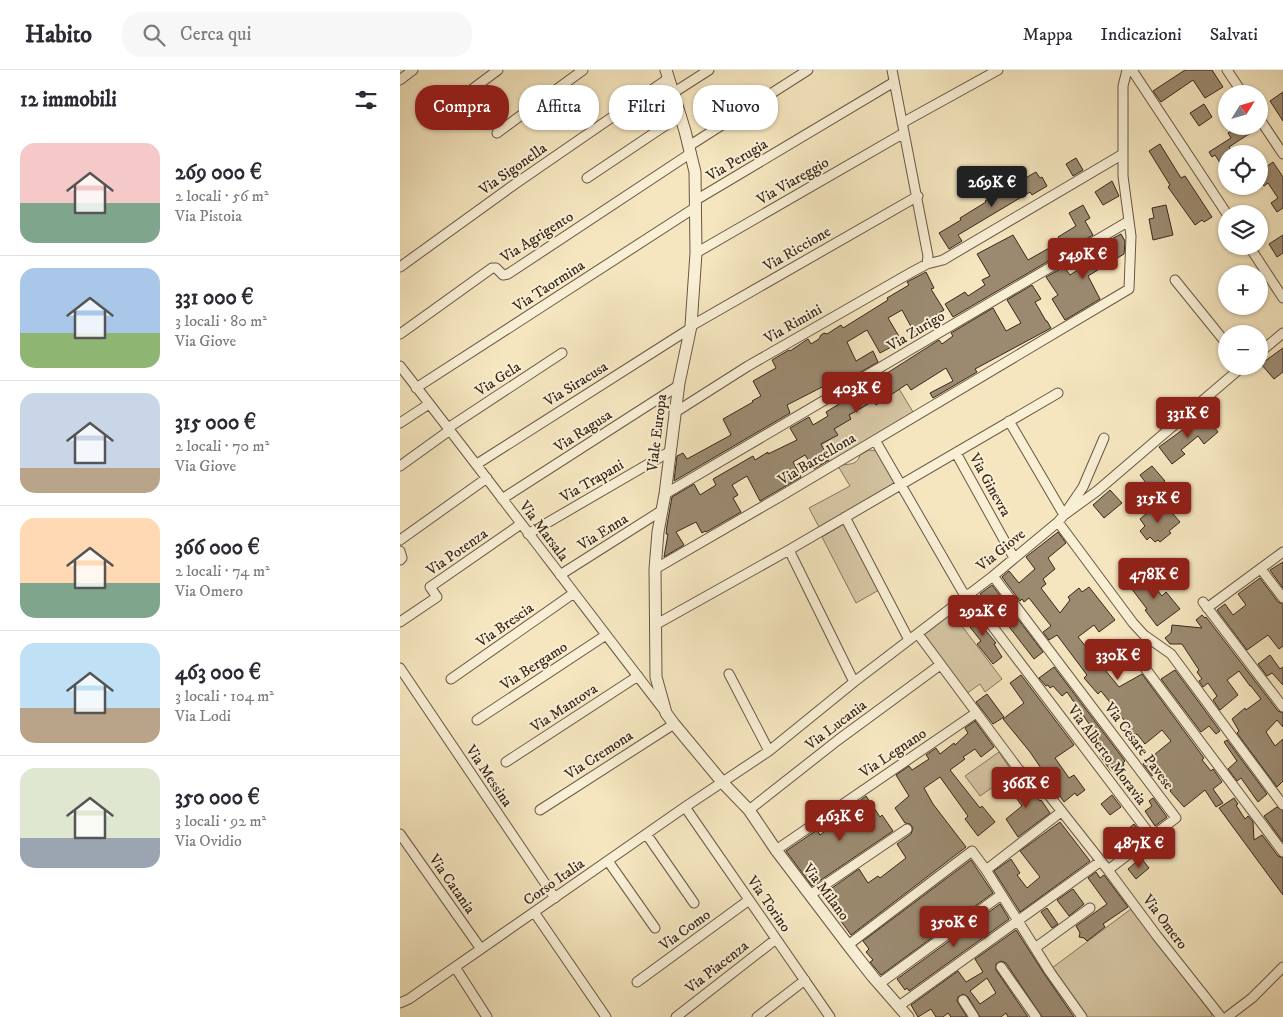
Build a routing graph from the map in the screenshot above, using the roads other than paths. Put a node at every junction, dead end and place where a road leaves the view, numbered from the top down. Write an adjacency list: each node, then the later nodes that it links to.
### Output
1 (413, 70): 12 (street)
2 (498, 70): 14 (street)
3 (583, 70): 21 (street)
4 (709, 70): 16 (street)
5 (808, 70): 23 (street)
6 (892, 70): 13 (street)
7 (998, 70): 18 (street)
8 (1127, 70): 24 (street)
9 (1132, 70): 29 (street)
10 (1227, 70): 15 (street)
11 (667, 74): 34 (street, Via Sigonella)
12 (400, 80)
13 (894, 82): 18 (street); 28 (street, Via Perugia)
14 (478, 85)
15 (1237, 85)
16 (683, 87)
17 (683, 123): 23 (street, Viale Europa)
18 (902, 124): 22 (street)
19 (659, 130): 26 (street)
20 (1268, 132): 25 (street)
21 (496, 133)
22 (904, 133): 27 (street); 31 (street, Via Viareggio)
23 (690, 150): 28 (street, Viale Europa); 40 (street, Via Agrigento)
24 (1123, 154): 30 (street); 33 (street, Via Rimini)
25 (1283, 154)
26 (587, 178)
27 (918, 196): 33 (street); 37 (street, Via Riccione)
28 (696, 204): 31 (street, Viale Europa); 46 (street, Via Taormina)
29 (1221, 205)
30 (1129, 222): 54 (street, Via Barcellona); 61 (street, Via Zurigo)
31 (696, 253): 37 (street, Viale Europa)
32 (1254, 255): 36 (street)
33 (927, 264): 49 (street, Via Rimini)
34 (400, 267)
35 (1174, 280): 38 (street)
36 (1283, 298)
37 (691, 327): 45 (street, Viale Europa); 57 (street, Via Siracusa)
38 (1218, 333)
39 (1283, 333): 41 (street)
40 (400, 334)
41 (1268, 346)
42 (562, 353): 52 (street, Via Gela)
43 (400, 366): 46 (street, Via Marsala)
44 (1232, 375): 64 (street, Via Giove)
45 (678, 386): 49 (street, Viale Europa); 62 (street, Via Ragusa)
46 (416, 388): 48 (street, Via Marsala)
47 (1058, 393): 50 (street)
48 (429, 404): 51 (street); 52 (street, Via Marsala)
49 (674, 413): 55 (street, Viale Europa)
50 (1009, 421): 56 (street); 64 (street)
51 (400, 423)
52 (449, 429): 57 (street, Via Marsala); 58 (street, Via Gela)
53 (1104, 438): 64 (street)
54 (875, 440): 60 (street, Via Alberto Moravia); 75 (street, Via Barcellona)
55 (669, 452): 61 (street, Viale Europa); 68 (street, Via Trapani)
56 (956, 453): 60 (street); 73 (street, Via Ginevra)
57 (477, 464): 59 (street, Via Marsala)
58 (400, 466)
59 (487, 478): 62 (street, Via Marsala); 69 (street)
60 (900, 486): 65 (street); 80 (street, Via Alberto Moravia)
61 (665, 494): 63 (street, Viale Europa)
62 (502, 499): 67 (street, Via Marsala)
63 (661, 511): 75 (street, Viale Europa); 77 (street, Via Enna)
64 (1064, 515): 66 (street, Via Giove)
65 (845, 517): 70 (street); 86 (street)
66 (1058, 522): 73 (street, Via Giove); 102 (street)
67 (520, 524): 68 (street, Via Marsala); 82 (street, Via Potenza)
68 (528, 534): 77 (street, Via Marsala)
69 (400, 540)
70 (789, 550): 83 (street); 93 (street)
71 (400, 551): 74 (street)
72 (1283, 552): 76 (street)
73 (1014, 558): 78 (street, Via Giove)
74 (400, 560)
75 (655, 569): 83 (street, Viale Europa)
76 (1261, 569): 81 (street); 94 (street)
77 (560, 575): 79 (street, Via Marsala)
78 (993, 576): 80 (street, Via Giove); 110 (street, Via Cesare Pavese)
79 (574, 593): 85 (street, Via Marsala); 92 (street, Via Brescia)
80 (966, 595): 84 (street, Via Giove); 110 (street, Via Alberto Moravia)
81 (1283, 598)
82 (400, 622)
83 (654, 625): 95 (street, Viale Europa)
84 (918, 634): 86 (street, Via Giove); 87 (street, Via Omero)
85 (606, 635): 91 (street, Via Marsala); 97 (street, Via Bergamo)
86 (910, 640): 93 (street, Via Giove)
87 (940, 665): 96 (street, Via Omero); 105 (street, Via Lucania)
88 (400, 668): 119 (street, Via Messina)
89 (1145, 668): 112 (street)
90 (729, 674): 99 (street)
91 (638, 676): 95 (street, Via Marsala); 100 (street, Via Mantova)
92 (451, 679)
93 (854, 682): 99 (street, Via Giove)
94 (1283, 707)
95 (666, 713): 98 (street, Viale Europa)
96 (976, 713): 106 (street, Via Omero); 111 (street, Via Legnano)
97 (477, 720)
98 (674, 724): 101 (street, Viale Europa); 104 (street, Via Cremona)
99 (769, 751): 101 (street, Via Giove)
100 (506, 762)
101 (722, 784): 103 (street, Corso Italia); 105 (street, Via Milano)
102 (1283, 805)
103 (685, 807): 109 (street, Corso Italia); 120 (street, Via Torino)
104 (540, 810)
105 (749, 810): 111 (street, Via Milano)
106 (1061, 812): 114 (street, Via Omero); 115 (street)
107 (907, 829): 117 (street)
108 (400, 834): 129 (street, Via Catania)
109 (647, 835): 113 (street, Corso Italia); 121 (street)
110 (1152, 837): 116 (street, Via Cesare Pavese)
111 (776, 850): 117 (street, Via Milano)
112 (1283, 852)
113 (608, 861): 119 (street, Corso Italia); 125 (street)
114 (1101, 861): 116 (street, Via Omero); 124 (street)
115 (986, 870): 118 (street); 127 (street)
116 (1108, 870): 148 (street, Via Omero)
117 (810, 895): 127 (street, Via Milano)
118 (1001, 895): 124 (street); 135 (street)
119 (555, 898): 123 (street, Corso Italia)
120 (749, 900): 126 (street, Via Torino); 134 (street, Via Como)
121 (694, 903)
122 (1090, 908): 128 (street)
123 (534, 912): 129 (street, Corso Italia); 140 (street)
124 (1018, 921): 128 (street); 138 (street)
125 (655, 928)
126 (776, 939): 133 (street, Via Torino); 141 (street, Via Piacenza)
127 (848, 945): 135 (street, Via Milano)
128 (1035, 948): 147 (street)
129 (481, 950): 130 (street, Corso Italia)
130 (455, 966): 137 (street, Corso Italia); 139 (street)
131 (1001, 967): 146 (street)
132 (1283, 967): 149 (street)
133 (805, 980): 142 (street); 143 (street, Via Torino)
134 (637, 982)
135 (880, 984): 138 (street, Via Milano)
136 (962, 1000): 145 (street)
137 (400, 1003)
138 (899, 1006): 144 (street, Via Milano)
139 (487, 1017)
140 (606, 1017)
141 (676, 1017)
142 (757, 1017)
143 (830, 1017)
144 (908, 1017)
145 (974, 1017)
146 (1036, 1017)
147 (1082, 1017)
148 (1221, 1017)
149 (1227, 1017)

